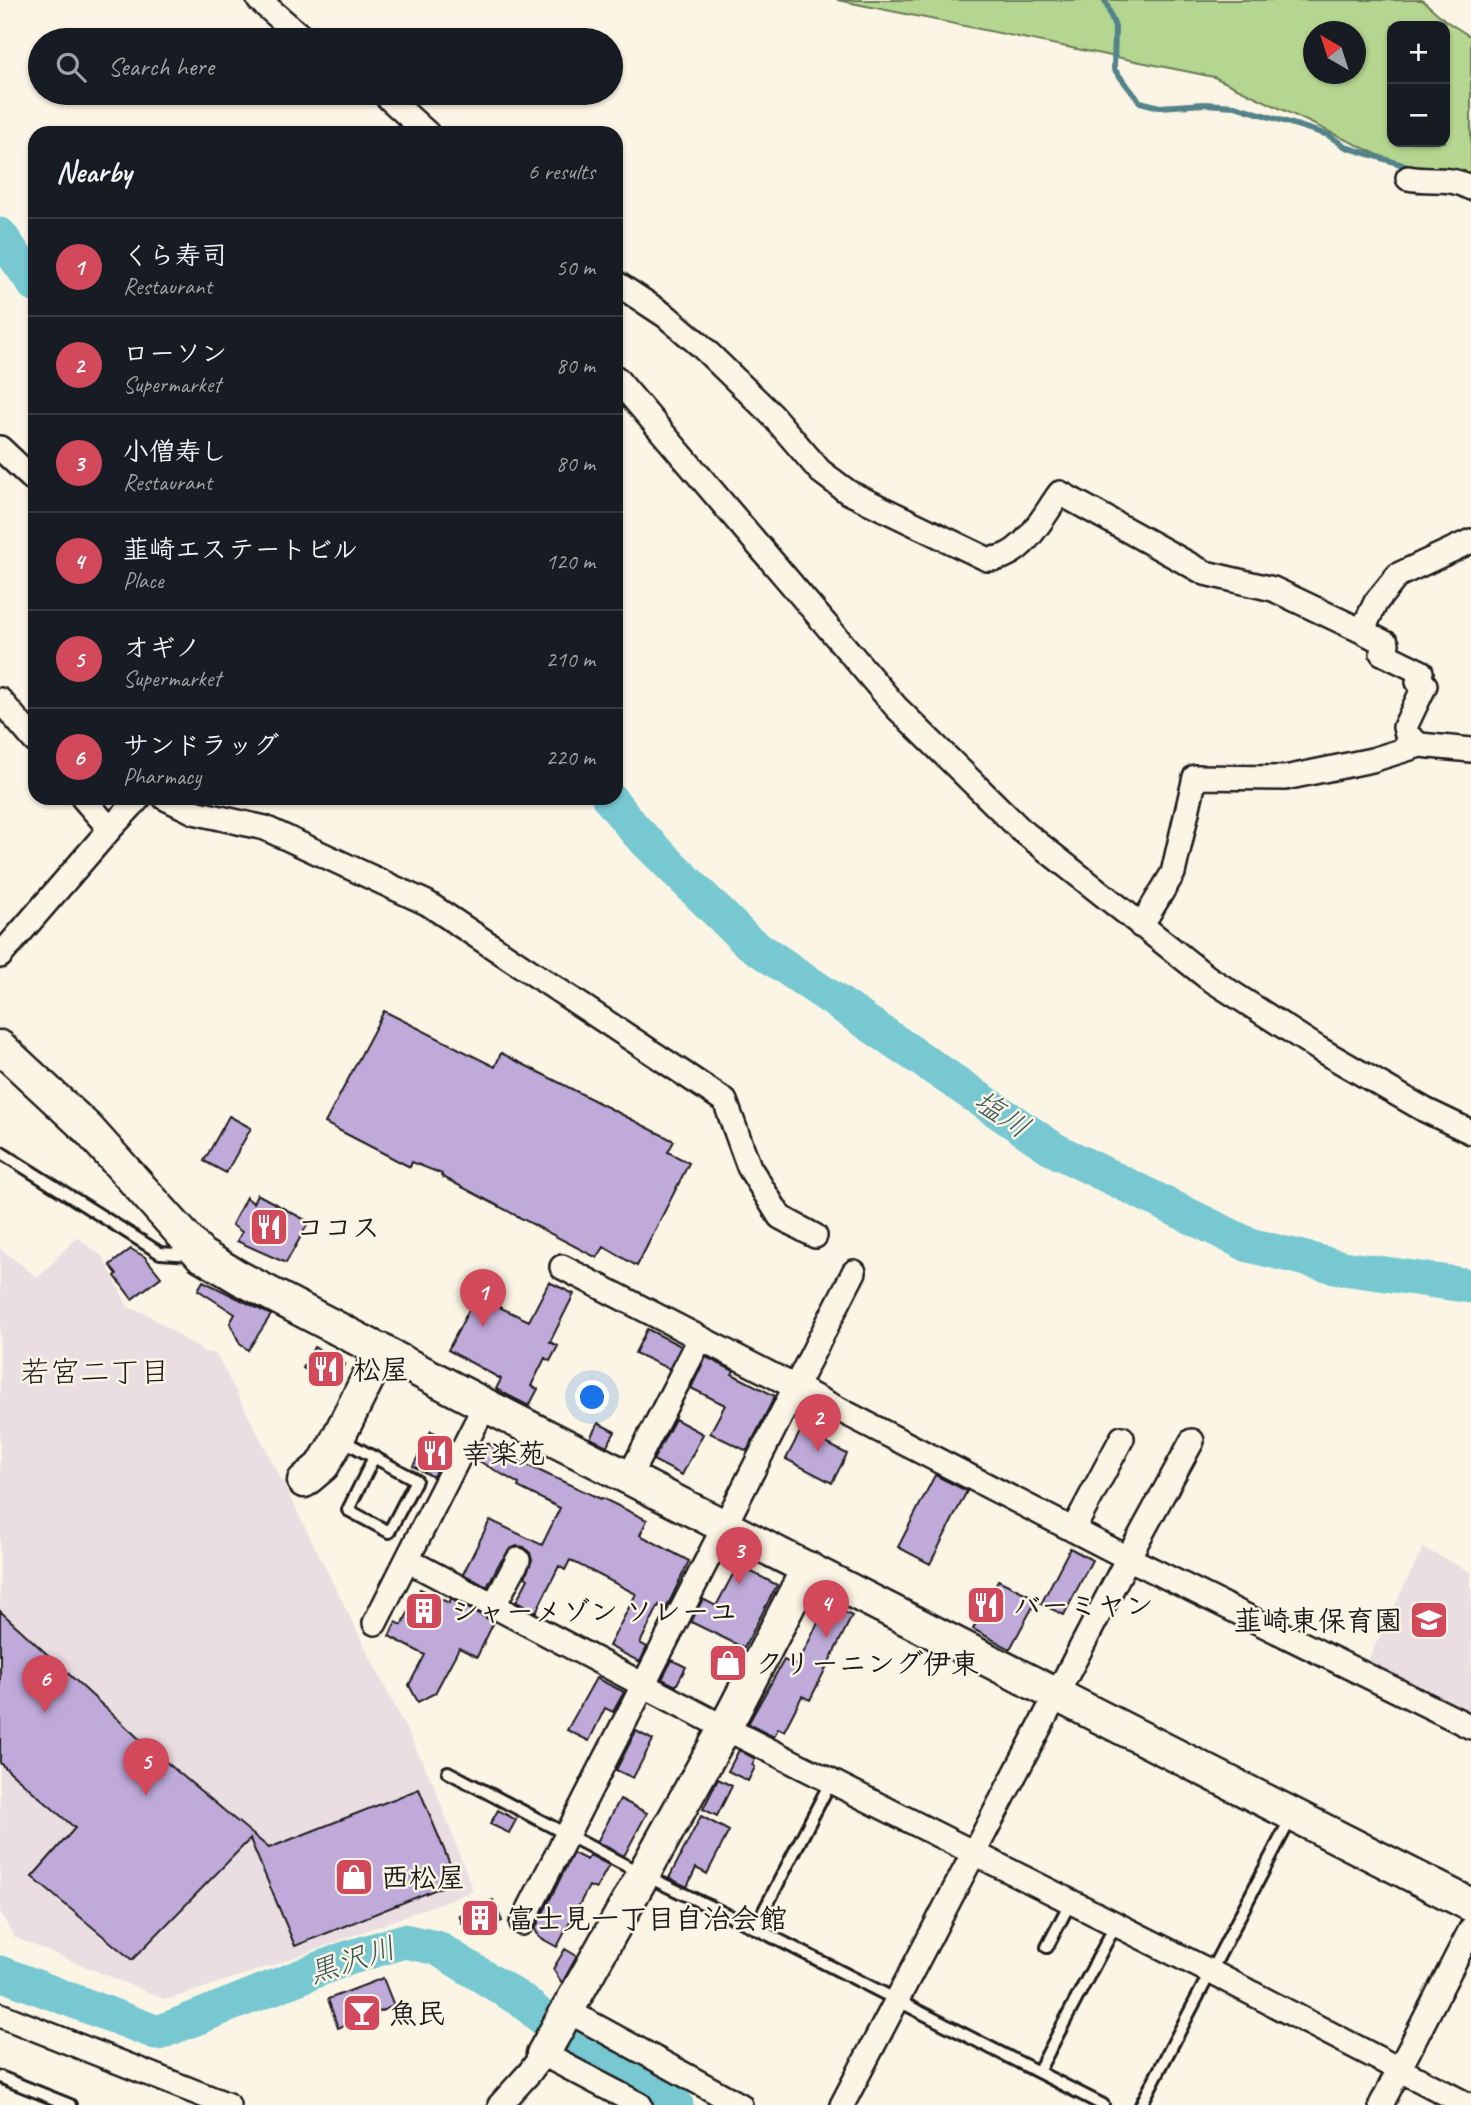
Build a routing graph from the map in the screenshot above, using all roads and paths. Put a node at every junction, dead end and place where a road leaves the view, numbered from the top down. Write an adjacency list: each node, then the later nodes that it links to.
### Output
1 (259, 0): 2 (street)
2 (291, 28)
3 (380, 105): 5 (street)
4 (396, 105): 6 (street)
5 (402, 126)
6 (419, 126)
7 (1408, 178): 8 (street)
8 (1471, 188)
9 (623, 288): 14 (street)
10 (623, 386): 23 (street)
11 (0, 448): 12 (street)
12 (28, 474)
13 (1471, 541): 14 (street)
14 (1362, 631): 17 (street)
15 (0, 700): 16 (street)
16 (28, 733)
17 (1420, 745): 18 (street); 23 (street)
18 (1471, 750)
19 (89, 805): 22 (street)
20 (132, 805): 22 (street)
21 (180, 805): 28 (street)
22 (110, 829): 24 (street)
23 (1141, 926): 26 (street)
24 (0, 956)
25 (0, 1047): 29 (street)
26 (1471, 1132)
27 (0, 1152): 29 (lane)
28 (815, 1236)
29 (201, 1255): 33 (street)
30 (562, 1267): 32 (street)
31 (854, 1272): 34 (street)
32 (700, 1339): 34 (street); 40 (street)
33 (382, 1350): 35 (street); 36 (street)
34 (795, 1387): 42 (street); 43 (street)
35 (485, 1405): 40 (street); 45 (street)
36 (338, 1438): 39 (lane); 41 (street)
37 (1122, 1438): 43 (street)
38 (1192, 1441): 44 (street)
39 (374, 1457): 39 (lane)
40 (629, 1477): 42 (street)
41 (304, 1481)
42 (725, 1527): 47 (street); 50 (street)
43 (1073, 1530): 44 (street)
44 (1128, 1558): 51 (street); 52 (street)
45 (407, 1560): 48 (street); 49 (street)
46 (518, 1560): 48 (street)
47 (808, 1568): 51 (street); 53 (street)
48 (494, 1605): 50 (street)
49 (375, 1623)
50 (645, 1684): 53 (street); 57 (street)
51 (1057, 1694): 56 (street); 58 (street)
52 (1471, 1727)
53 (726, 1728): 55 (street); 59 (street)
54 (448, 1772): 57 (lane)
55 (831, 1780): 58 (street); 64 (lane)
56 (1293, 1814): 61 (street); 67 (lane)
57 (568, 1833): 59 (lane); 62 (street)
58 (975, 1853): 60 (street); 68 (street)
59 (644, 1875): 64 (lane); 69 (street)
60 (1071, 1901): 63 (street); 66 (lane)
61 (1471, 1905)
62 (522, 1923)
63 (1116, 1924): 67 (street); 73 (lane)
64 (755, 1928): 68 (lane)
65 (1471, 1929): 72 (street)
66 (1047, 1948)
67 (1211, 1972): 72 (street); 82 (lane)
68 (898, 2000): 73 (lane); 80 (street)
69 (568, 2011): 71 (street); 79 (street)
70 (0, 2015): 76 (street)
71 (543, 2054): 77 (street); 78 (street)
72 (1399, 2070): 83 (street); 84 (street)
73 (1038, 2072): 81 (lane)
74 (0, 2077): 75 (lane)
75 (70, 2105)
76 (228, 2105)
77 (500, 2105)
78 (640, 2105)
79 (740, 2105)
80 (842, 2105)
81 (1103, 2105)
82 (1141, 2105)
83 (1381, 2105)
84 (1468, 2105)

